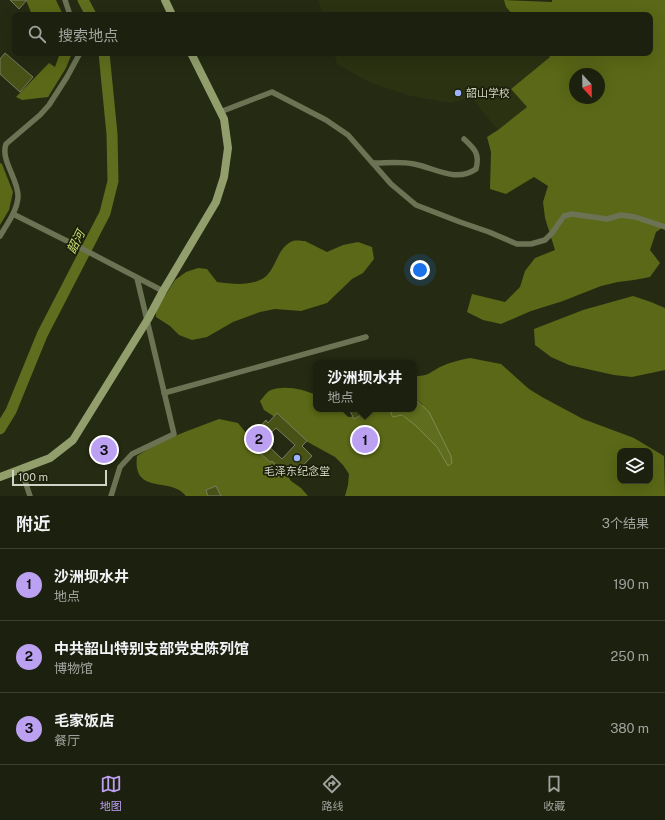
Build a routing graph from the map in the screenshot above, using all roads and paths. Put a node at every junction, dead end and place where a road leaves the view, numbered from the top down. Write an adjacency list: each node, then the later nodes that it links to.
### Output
1 (65, 0): 3 (street)
2 (165, 0): 4 (main road)
3 (69, 12)
4 (171, 12)
5 (78, 56): 10 (street)
6 (192, 56): 7 (main road)
7 (220, 112): 9 (street); 14 (main road)
8 (464, 139): 9 (street)
9 (373, 163): 11 (street)
10 (13, 214): 12 (street); 13 (street)
11 (665, 227)
12 (0, 236)
13 (137, 278): 14 (street); 15 (street)
14 (163, 291): 15 (main road)
15 (148, 319): 17 (street); 18 (main road)
16 (366, 337): 17 (street)
17 (164, 393): 21 (street)
18 (21, 469): 19 (main road); 20 (street)
19 (0, 477)
20 (30, 496)
21 (111, 496)

